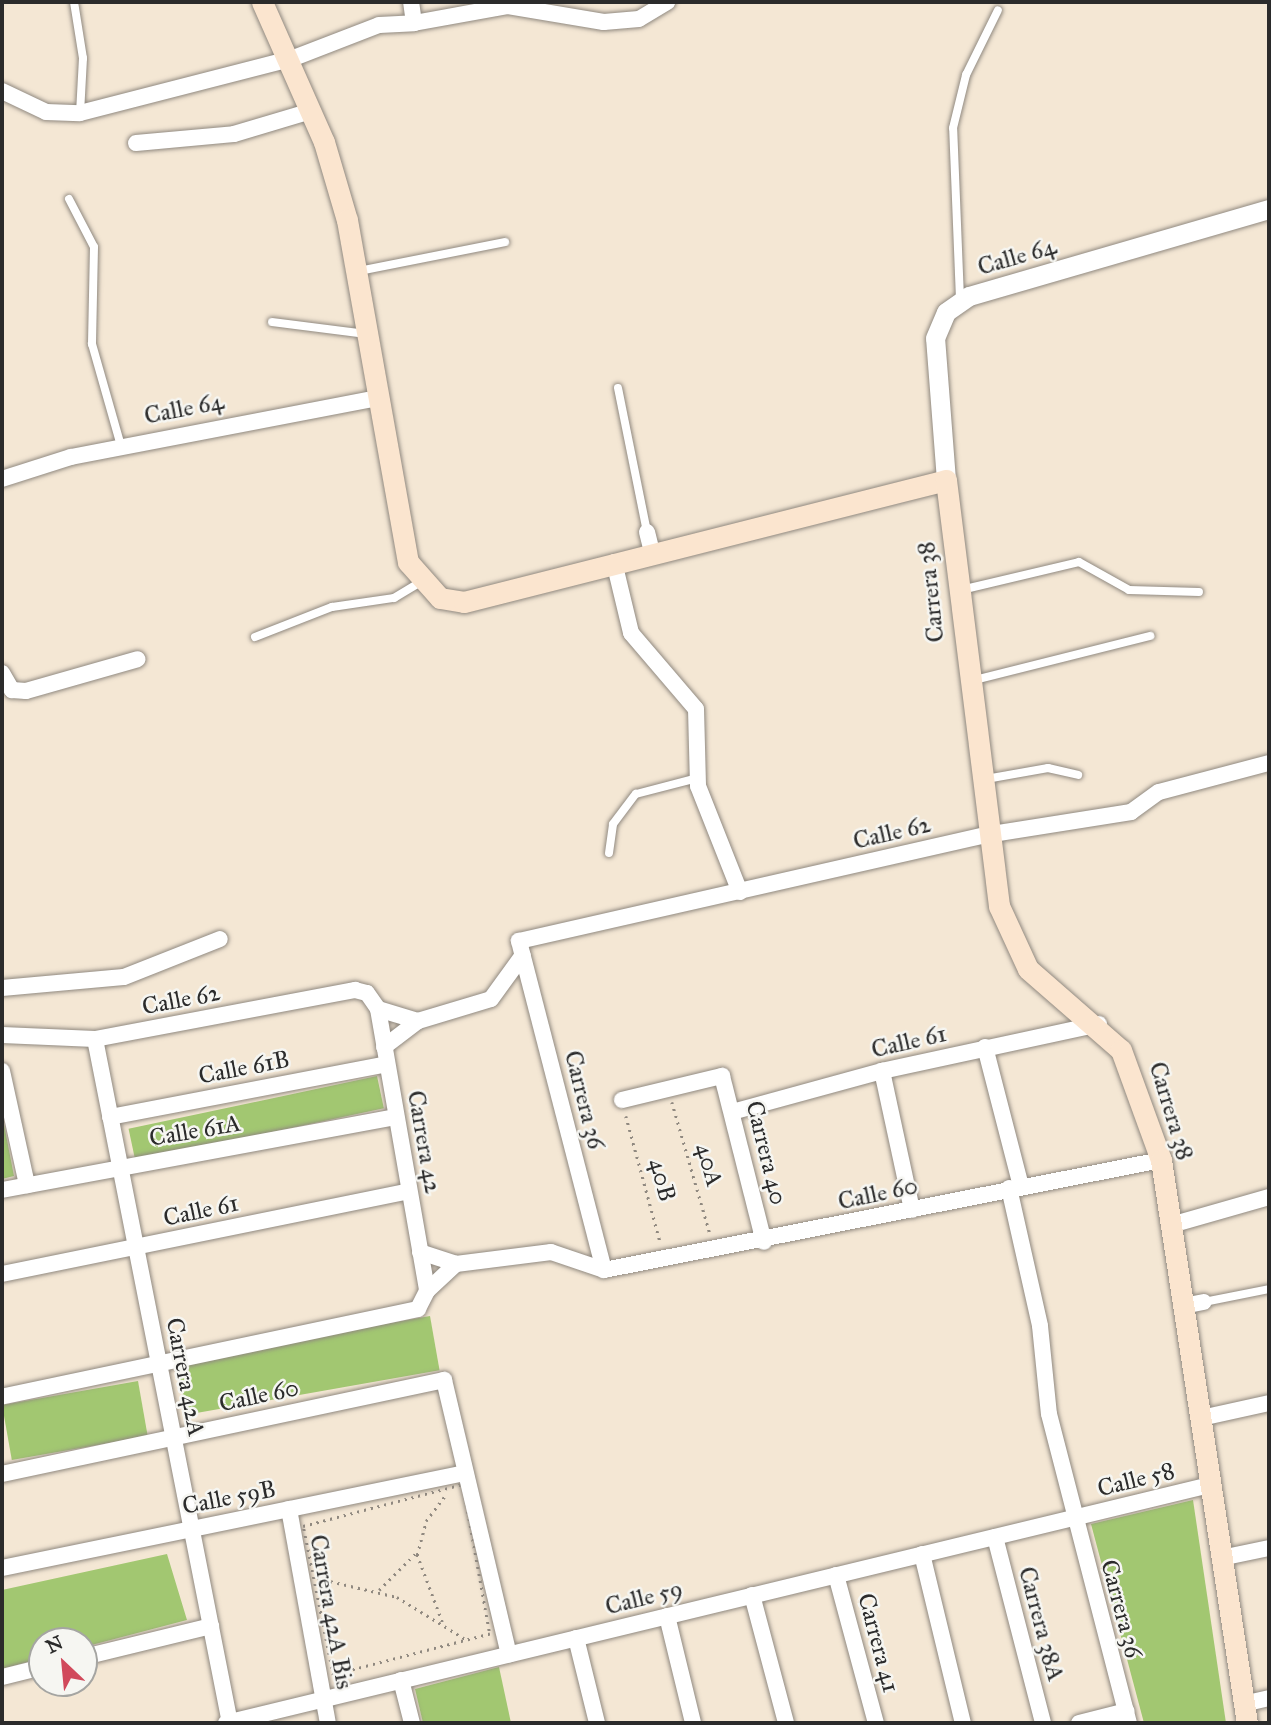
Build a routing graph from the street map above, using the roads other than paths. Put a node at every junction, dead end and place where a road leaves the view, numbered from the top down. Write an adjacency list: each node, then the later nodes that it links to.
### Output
1 (74, 2): 10 (lane)
2 (262, 2): 7 (main road)
3 (411, 2): 6 (street)
4 (667, 2): 6 (street)
5 (998, 10): 16 (lane)
6 (414, 23): 7 (street)
7 (290, 59): 9 (main road); 10 (street)
8 (2, 91): 10 (street)
9 (311, 111): 11 (street); 15 (main road)
10 (80, 113)
11 (136, 143)
12 (69, 199): 21 (lane)
13 (1269, 209): 16 (street, Calle 64)
14 (505, 242): 15 (lane)
15 (356, 272): 18 (main road)
16 (961, 302): 23 (street, Calle 64)
17 (272, 322): 18 (lane)
18 (367, 334): 20 (main road)
19 (618, 388): 24 (lane)
20 (378, 398): 21 (street, Calle 64); 26 (main road)
21 (121, 446): 22 (street, Calle 64)
22 (2, 479)
23 (946, 480): 24 (main road); 27 (main road, Carrera 38)
24 (649, 542): 25 (main road)
25 (614, 562): 26 (main road); 36 (street)
26 (421, 582): 30 (lane)
27 (958, 591): 28 (lane); 33 (main road, Carrera 38)
28 (1199, 592)
29 (1150, 636): 33 (lane)
30 (255, 637)
31 (138, 659): 32 (street)
32 (2, 674)
33 (968, 682): 37 (main road, Carrera 38)
34 (1269, 763): 38 (street, Calle 62)
35 (1079, 775): 37 (lane)
36 (698, 778): 39 (lane); 40 (street)
37 (980, 780): 38 (main road, Carrera 38)
38 (986, 835): 40 (street, Calle 62); 47 (main road, Carrera 38)
39 (609, 853)
40 (740, 891): 42 (street, Calle 62)
41 (220, 939): 43 (street)
42 (521, 948): 46 (street); 72 (street, Carrera 36)
43 (2, 988)
44 (367, 993): 45 (street, Carrera 42); 49 (street, Calle 62)
45 (378, 1009): 46 (street); 50 (street, Carrera 42)
46 (418, 1021): 50 (street)
47 (1098, 1024): 51 (street, Calle 61); 59 (main road, Carrera 38)
48 (2, 1035): 49 (street, Calle 62)
49 (95, 1039): 57 (street, Carrera 42A)
50 (384, 1047): 52 (street, Carrera 42)
51 (985, 1047): 54 (street, Calle 61); 62 (street, Carrera 36)
52 (387, 1064): 57 (street, Calle 61B); 58 (street, Carrera 42)
53 (2, 1070): 61 (street)
54 (881, 1071): 56 (street, Calle 61); 66 (street)
55 (623, 1105): 56 (street, Carrera 40)
56 (732, 1112): 68 (street, Carrera 40)
57 (110, 1117): 60 (street, Carrera 42A)
58 (396, 1117): 60 (street, Calle 61A); 64 (street, Carrera 42)
59 (1161, 1160): 62 (street, Calle 60); 67 (main road, Carrera 38)
60 (120, 1168): 61 (street, Calle 61A); 69 (street, Carrera 42A)
61 (27, 1185): 63 (street, Calle 61A)
62 (1015, 1187): 66 (street, Calle 60); 86 (street, Carrera 36)
63 (2, 1190)
64 (409, 1191): 69 (street, Calle 61); 70 (street, Carrera 42)
65 (1269, 1197): 67 (street)
66 (912, 1210): 68 (street, Calle 60)
67 (1171, 1225): 76 (main road, Carrera 38)
68 (764, 1242): 72 (street, Calle 60)
69 (136, 1247): 73 (street, Calle 61); 77 (street, Carrera 42A)
70 (420, 1252): 71 (street); 75 (street, Carrera 42)
71 (456, 1264): 72 (street); 75 (street)
72 (604, 1270)
73 (2, 1275)
74 (1269, 1289): 76 (lane)
75 (427, 1296): 77 (street, Calle 60)
76 (1194, 1304): 80 (main road, Carrera 38)
77 (159, 1366): 78 (street, Calle 60); 81 (street, Carrera 42A)
78 (2, 1397)
79 (1269, 1403): 80 (street)
80 (1200, 1418): 84 (main road, Carrera 38)
81 (173, 1437): 82 (street, Calle 60); 83 (street, Calle 60); 87 (street, Carrera 42A)
82 (2, 1474)
83 (460, 1479): 85 (street, Calle 59B); 99 (street)
84 (1210, 1485): 86 (street, Calle 58); 91 (main road, Carrera 38)
85 (289, 1509): 87 (street, Calle 59B); 104 (street, Carrera 42A Bis)
86 (1073, 1518): 88 (street, Calle 59); 106 (street, Carrera 36)
87 (192, 1529): 92 (street, Calle 59B); 96 (street, Carrera 42A)
88 (995, 1537): 90 (street, Calle 59); 115 (street, Carrera 38A)
89 (1269, 1548): 91 (street)
90 (922, 1554): 93 (street, Calle 59); 114 (street)
91 (1222, 1558): 105 (main road, Carrera 38)
92 (2, 1568)
93 (836, 1575): 94 (street, Calle 59); 113 (street, Carrera 41)
94 (752, 1595): 95 (street, Calle 59); 112 (street)
95 (667, 1616): 97 (street, Calle 59); 111 (street)
96 (211, 1626): 98 (street); 107 (street, Carrera 42A)
97 (576, 1638): 99 (street, Calle 59); 110 (street)
98 (98, 1654)
99 (509, 1654): 102 (street, Calle 59)
100 (28, 1670): 101 (street)
101 (2, 1677)
102 (401, 1680): 104 (street, Calle 59); 109 (street)
103 (1269, 1698): 105 (street)
104 (323, 1699): 107 (street, Calle 59); 108 (street, Carrera 42A Bis)
105 (1245, 1714)
106 (1127, 1717): 116 (street)
107 (229, 1723)
108 (328, 1723)
109 (412, 1723)
110 (597, 1723)
111 (693, 1723)
112 (786, 1723)
113 (876, 1723)
114 (963, 1723)
115 (1043, 1723)
116 (1079, 1723)

